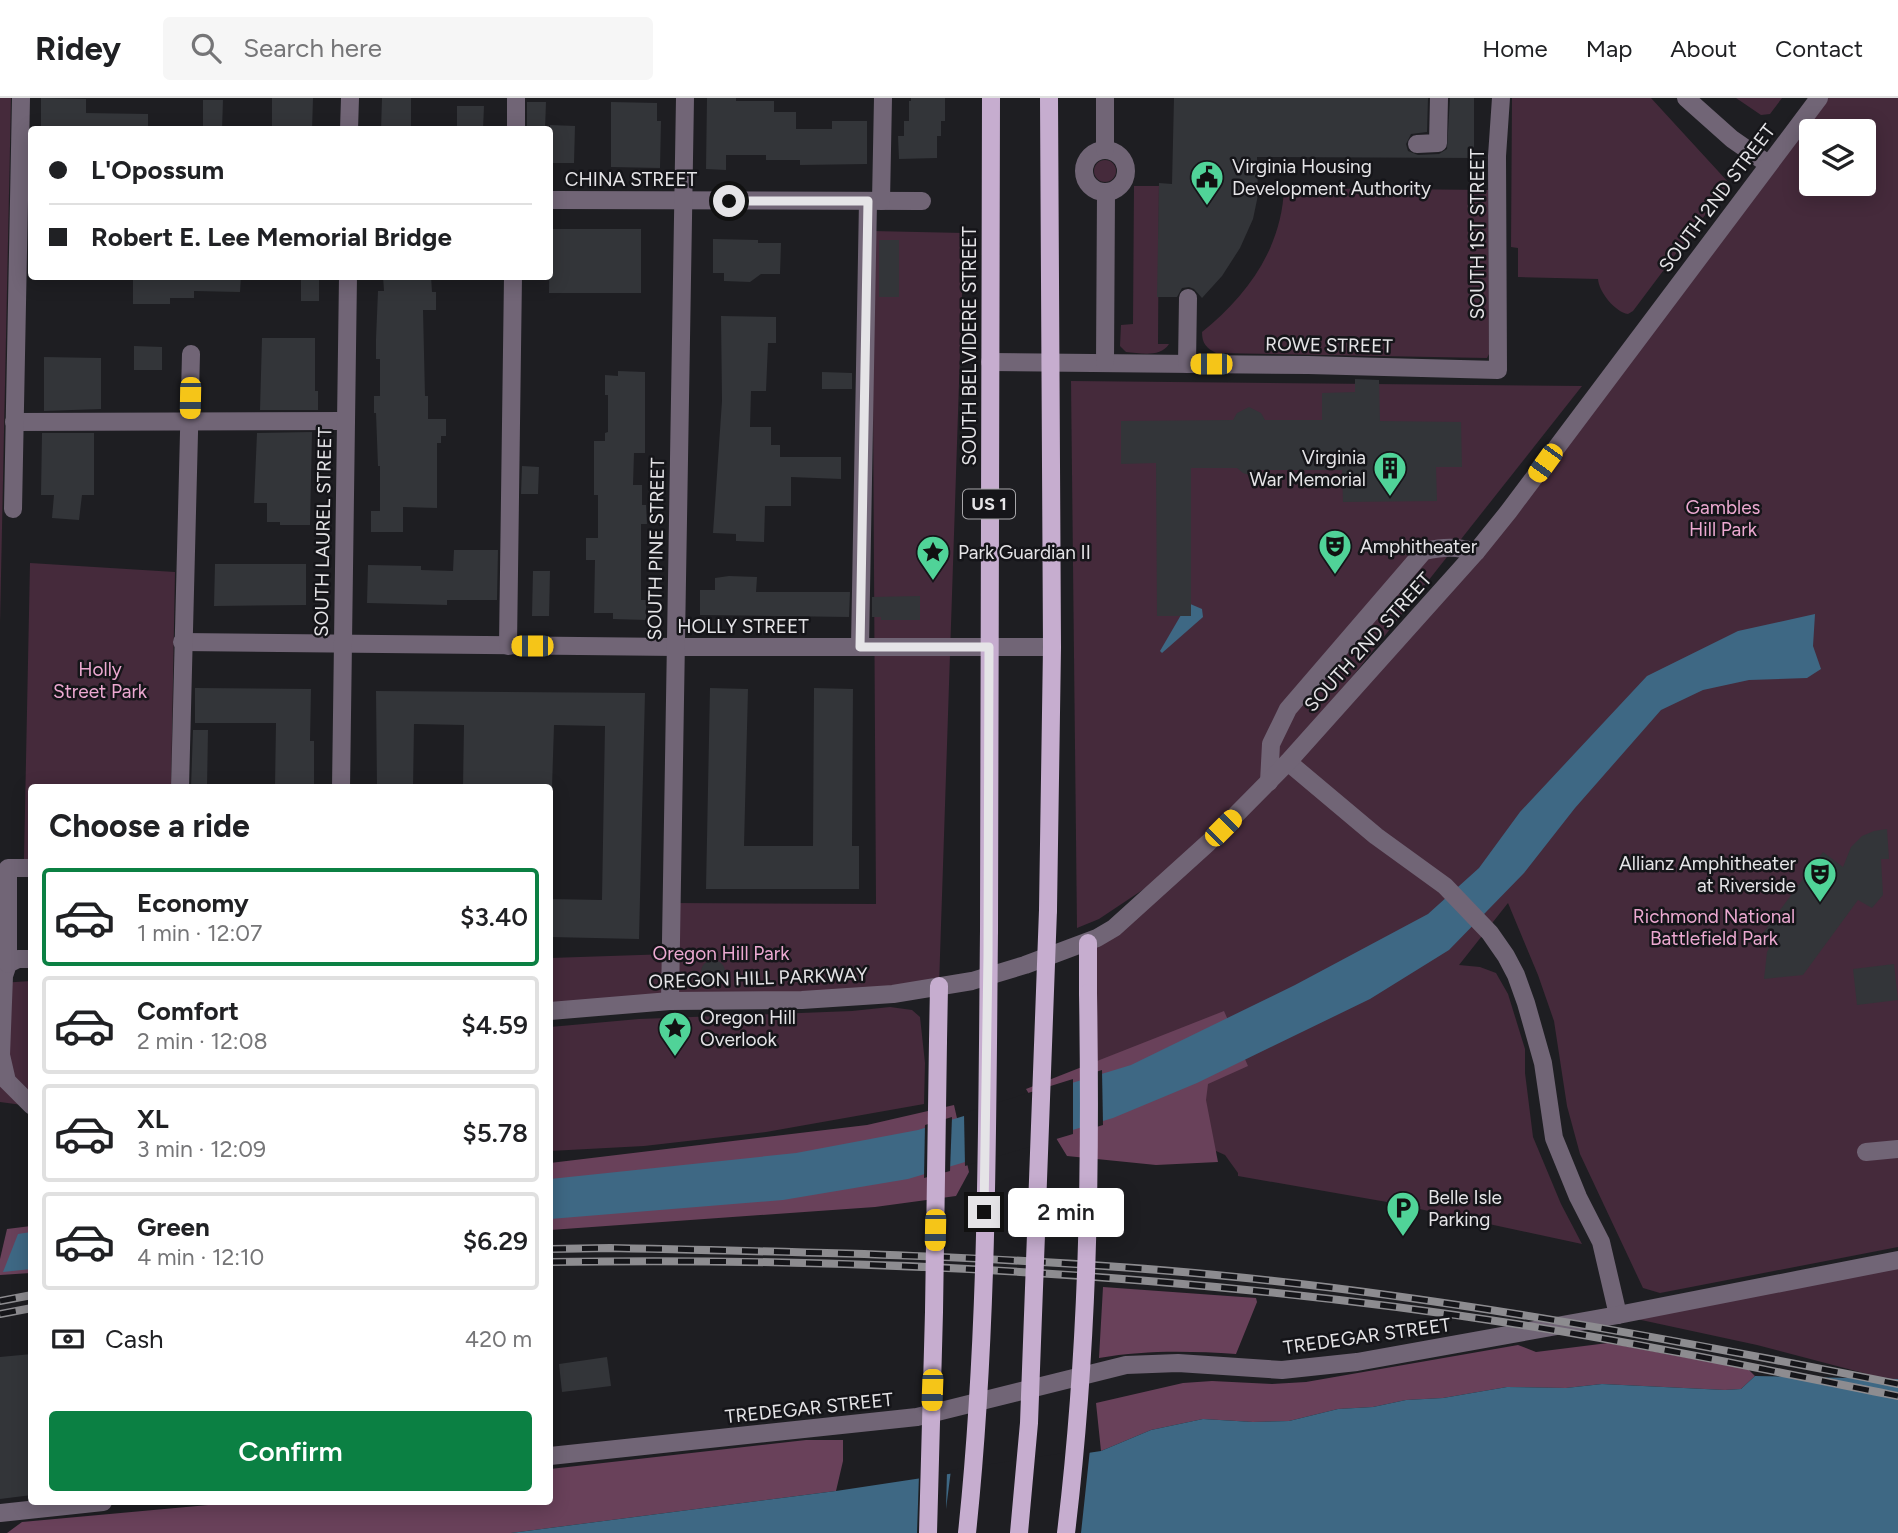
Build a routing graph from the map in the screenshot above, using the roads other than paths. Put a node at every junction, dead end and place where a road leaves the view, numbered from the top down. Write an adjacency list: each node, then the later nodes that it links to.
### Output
1 (21, 98): 19 (street)
2 (350, 98): 13 (street)
3 (516, 98): 14 (street)
4 (685, 98): 21 (street, SOUTH PINE STREET)
5 (883, 98): 22 (street)
6 (991, 98): 28 (main road, SOUTH BELVIDERE STREET / US 1)
7 (1049, 98): 29 (main road)
8 (1105, 98): 16 (street)
9 (1439, 98): 15 (street)
10 (1501, 98): 32 (street, SOUTH 1ST STREET)
11 (1686, 98): 17 (street)
12 (1819, 98): 17 (street, SOUTH 2ND STREET)
13 (349, 126)
14 (516, 126)
15 (1417, 144)
16 (1105, 150): 18 (street); 18 (street)
17 (1768, 164): 37 (street, SOUTH 2ND STREET)
18 (1105, 193): 30 (street)
19 (26, 197): 35 (street)
20 (553, 200): 21 (street, CHINA STREET)
21 (683, 201): 22 (street, CHINA STREET); 41 (street, SOUTH PINE STREET)
22 (875, 201): 23 (street, CHINA STREET); 42 (street)
23 (922, 201)
24 (348, 280): 34 (street, SOUTH LAUREL STREET)
25 (513, 280): 40 (street)
26 (1188, 298): 31 (street)
27 (191, 354): 33 (street)
28 (990, 362): 29 (street, ROWE STREET); 43 (main road, SOUTH BELVIDERE STREET / US 1)
29 (1050, 363): 30 (street, ROWE STREET); 44 (main road)
30 (1105, 363): 31 (street, ROWE STREET)
31 (1187, 364): 32 (street, ROWE STREET)
32 (1498, 370)
33 (189, 421): 34 (street); 35 (street); 38 (street)
34 (346, 421): 39 (street, SOUTH LAUREL STREET)
35 (14, 422): 36 (street)
36 (13, 509)
37 (1476, 552): 45 (street, SOUTH 2ND STREET); 46 (street)
38 (182, 642): 39 (street, HOLLY STREET); 47 (street)
39 (343, 645): 40 (street, HOLLY STREET); 48 (street, SOUTH LAUREL STREET)
40 (508, 646): 41 (street, HOLLY STREET)
41 (675, 647): 42 (street, HOLLY STREET); 54 (street, SOUTH PINE STREET)
42 (860, 647): 43 (street, HOLLY STREET)
43 (989, 647): 44 (street, HOLLY STREET); 65 (main road, SOUTH BELVIDERE STREET / US 1, bridge)
44 (1052, 647): 66 (main road, bridge)
45 (1289, 762): 46 (street, SOUTH 2ND STREET); 60 (street)
46 (1269, 782): 50 (street, SOUTH 2ND STREET)
47 (180, 784)
48 (341, 784)
49 (28, 868): 52 (street)
50 (1088, 943): 53 (street, OREGON HILL PARKWAY); 67 (main road, bridge)
51 (28, 959): 52 (street)
52 (6, 970): 56 (street)
53 (939, 986): 54 (street, OREGON HILL PARKWAY); 64 (main road, bridge)
54 (670, 1001): 55 (street, OREGON HILL PARKWAY)
55 (553, 1011)
56 (28, 1102)
57 (1898, 1149): 58 (street)
58 (1866, 1152)
59 (1898, 1260): 60 (street, TREDEGAR STREET)
60 (1618, 1315): 61 (street, TREDEGAR STREET)
61 (553, 1456)
62 (75, 1505): 63 (street)
63 (0, 1513)
64 (928, 1533)
65 (967, 1533)
66 (1019, 1533)
67 (1066, 1533)

